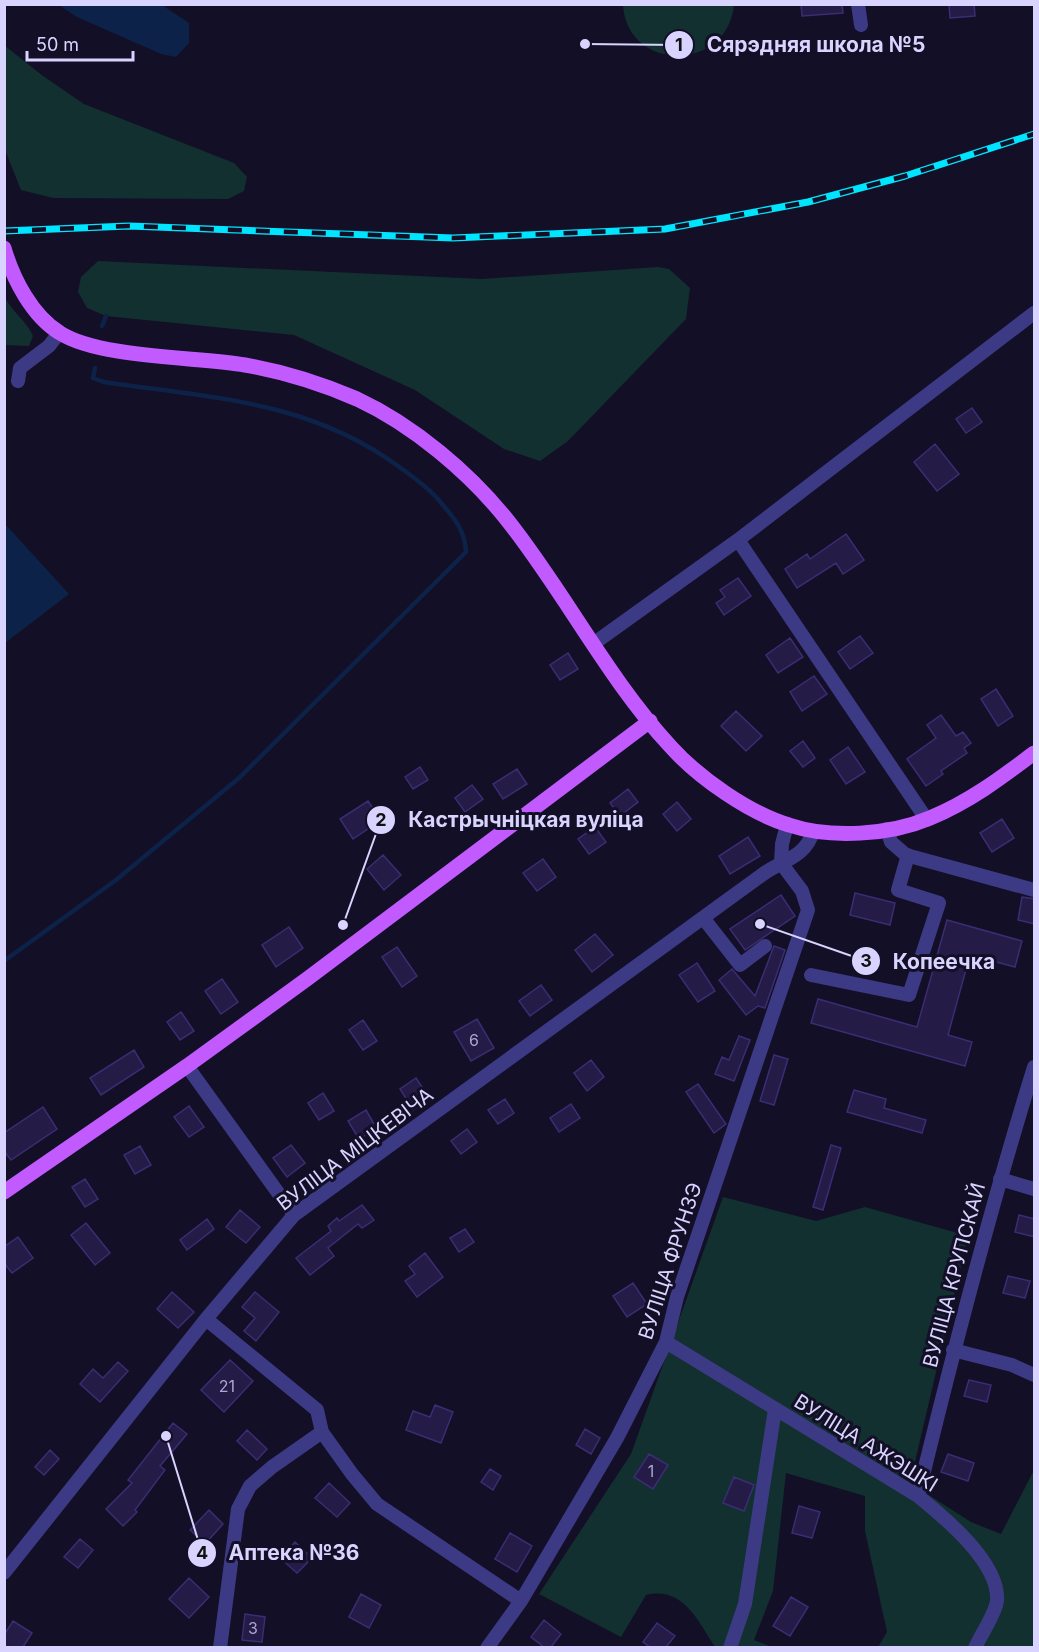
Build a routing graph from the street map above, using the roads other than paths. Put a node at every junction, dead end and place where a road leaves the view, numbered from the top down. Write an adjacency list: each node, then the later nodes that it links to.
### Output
1 (858, 4): 2 (street)
2 (861, 25)
3 (4, 248): 5 (main road)
4 (1035, 313): 7 (street)
5 (59, 333): 6 (street); 8 (main road)
6 (18, 381)
7 (738, 540): 8 (street); 11 (street)
8 (593, 644): 9 (main road)
9 (650, 721): 12 (main road); 21 (main road)
10 (1035, 753): 11 (main road)
11 (927, 820): 13 (main road)
12 (787, 825): 14 (main road); 16 (street)
13 (887, 829): 14 (main road); 15 (street)
14 (813, 831): 16 (street, ВУЛІЦА МІЦКЕВІЧА)
15 (908, 855): 17 (street); 20 (street)
16 (781, 863): 18 (street, ВУЛІЦА МІЦКЕВІЧА); 28 (street, ВУЛІЦА ФРУНЗЭ)
17 (1035, 890)
18 (704, 919): 19 (street); 26 (street, ВУЛІЦА МІЦКЕВІЧА)
19 (765, 946)
20 (811, 975)
21 (187, 1066): 25 (main road); 26 (street)
22 (1035, 1067): 23 (street, ВУЛІЦА КРУПСКАЙ)
23 (999, 1179): 24 (street); 29 (street, ВУЛІЦА КРУПСКАЙ)
24 (1035, 1189)
25 (4, 1192)
26 (294, 1215): 27 (street, ВУЛІЦА МІЦКЕВІЧА)
27 (206, 1319): 32 (street); 34 (street, ВУЛІЦА МІЦКЕВІЧА)
28 (666, 1342): 31 (street, ВУЛІЦА АЖЭШКІ); 35 (street, ВУЛІЦА ФРУНЗЭ)
29 (953, 1350): 30 (street); 33 (street, ВУЛІЦА КРУПСКАЙ)
30 (1035, 1374)
31 (775, 1409): 33 (street, ВУЛІЦА АЖЭШКІ); 38 (street)
32 (322, 1432): 35 (street); 36 (street)
33 (918, 1496): 39 (street, ВУЛІЦА АЖЭШКІ)
34 (4, 1573)
35 (521, 1601): 37 (street, ВУЛІЦА ФРУНЗЭ)
36 (220, 1647)
37 (488, 1647)
38 (730, 1647)
39 (975, 1647)

